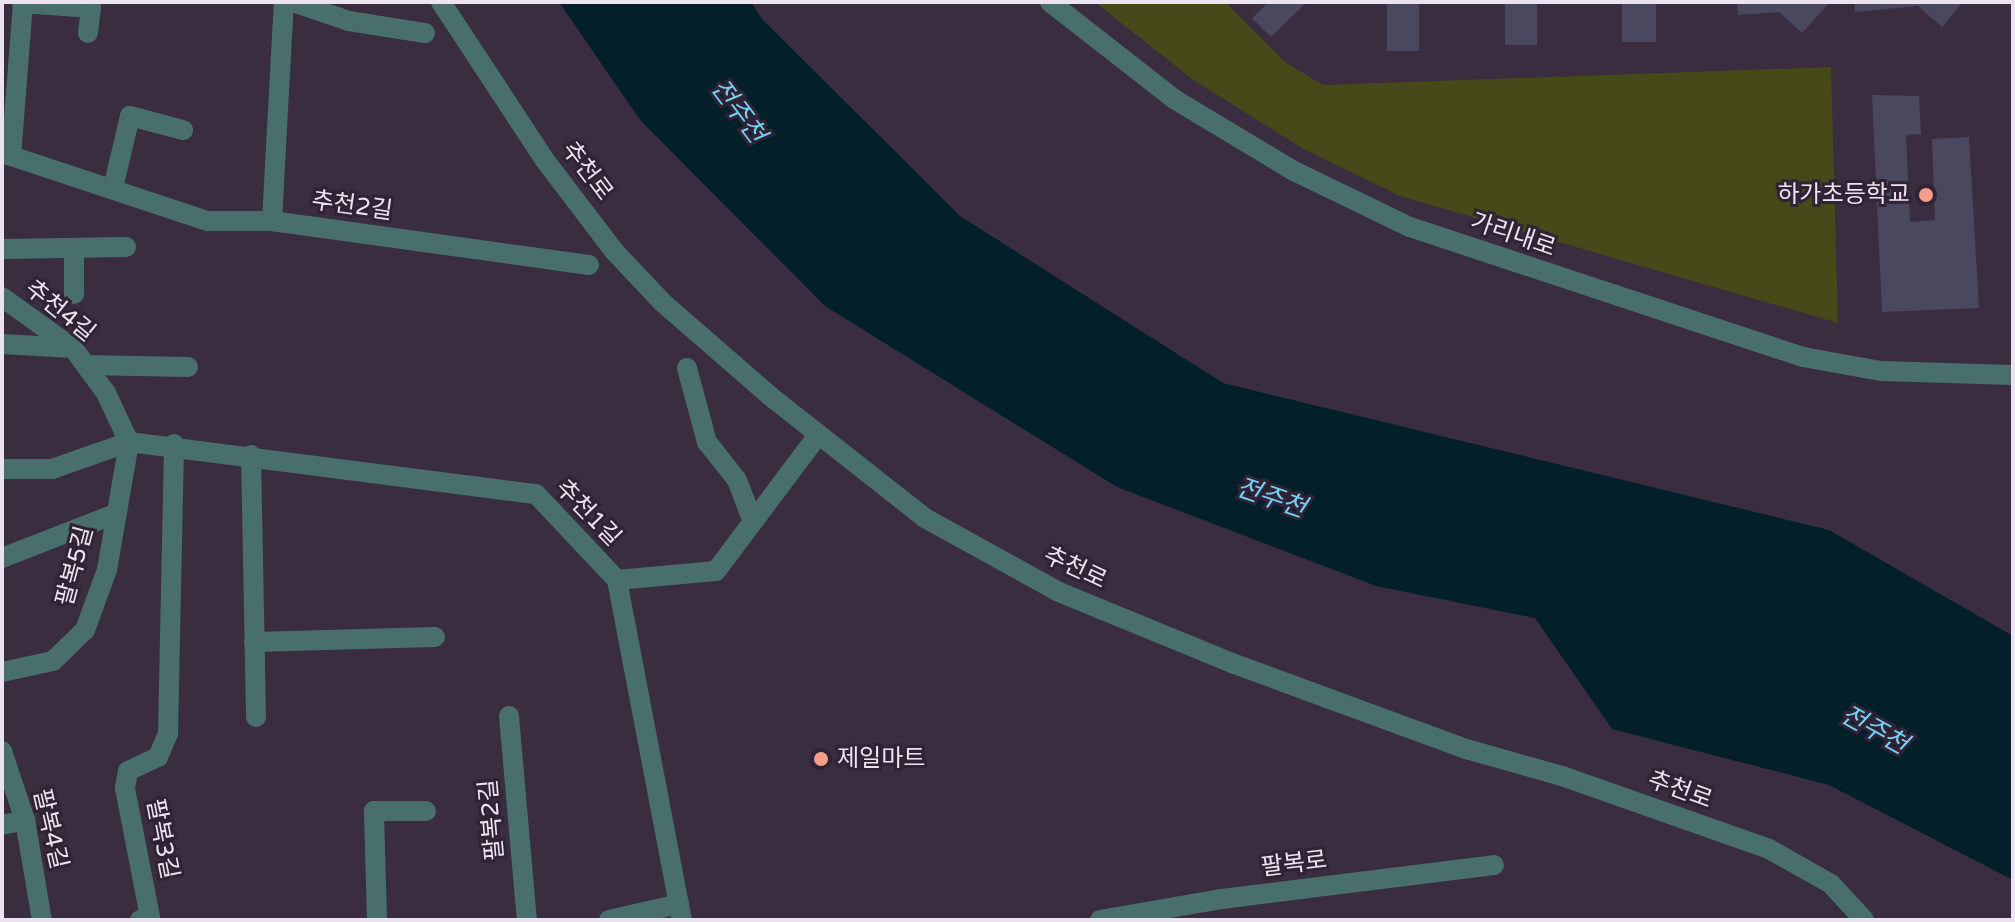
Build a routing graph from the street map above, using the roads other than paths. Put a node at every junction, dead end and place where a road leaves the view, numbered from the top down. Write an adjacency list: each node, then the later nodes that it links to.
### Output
1 (284, 2): 11 (street)
2 (293, 2): 7 (street)
3 (441, 2): 24 (street, 추천로)
4 (1050, 2): 23 (street, 가리내로)
5 (22, 3): 6 (street); 9 (street, 추천2길)
6 (88, 33)
7 (425, 33)
8 (183, 130): 10 (street)
9 (6, 155): 10 (street, 추천2길)
10 (113, 188): 11 (street, 추천2길)
11 (272, 221): 15 (street, 추천2길)
12 (126, 247): 13 (street, 추천4길)
13 (74, 248): 14 (street, 추천4길); 16 (street, 추천4길)
14 (2, 249)
15 (589, 265)
16 (74, 294)
17 (2, 297): 19 (street, 추천4길)
18 (2, 344): 19 (street)
19 (73, 348): 20 (street, 추천4길)
20 (86, 365): 21 (street, 추천4길); 25 (street, 추천4길)
21 (188, 367)
22 (687, 368): 30 (street)
23 (2013, 375)
24 (818, 435): 30 (street, 추천1길); 50 (street, 추천로)
25 (129, 442): 26 (street, 추천1길); 28 (street); 29 (street, 팔복5길)
26 (174, 444): 27 (street, 추천1길); 45 (street, 팔복3길)
27 (251, 455): 32 (street, 추천1길); 34 (street)
28 (2, 469)
29 (115, 514): 31 (street, 팔복5길); 35 (street, 팔복5길)
30 (753, 522): 32 (street, 추천1길)
31 (2, 558)
32 (617, 580): 43 (street)
33 (435, 637): 34 (street)
34 (254, 642): 37 (street)
35 (2, 672)
36 (509, 716): 47 (street, 팔복2길)
37 (256, 717)
38 (2, 751): 40 (street, 팔복4길)
39 (426, 811): 46 (street)
40 (25, 820): 41 (street); 44 (street, 팔복4길)
41 (2, 825)
42 (1494, 865): 49 (street, 팔복로)
43 (680, 912): 48 (street)
44 (42, 920)
45 (140, 920)
46 (377, 920)
47 (527, 920)
48 (609, 920)
49 (1100, 920)
50 (1864, 920)

